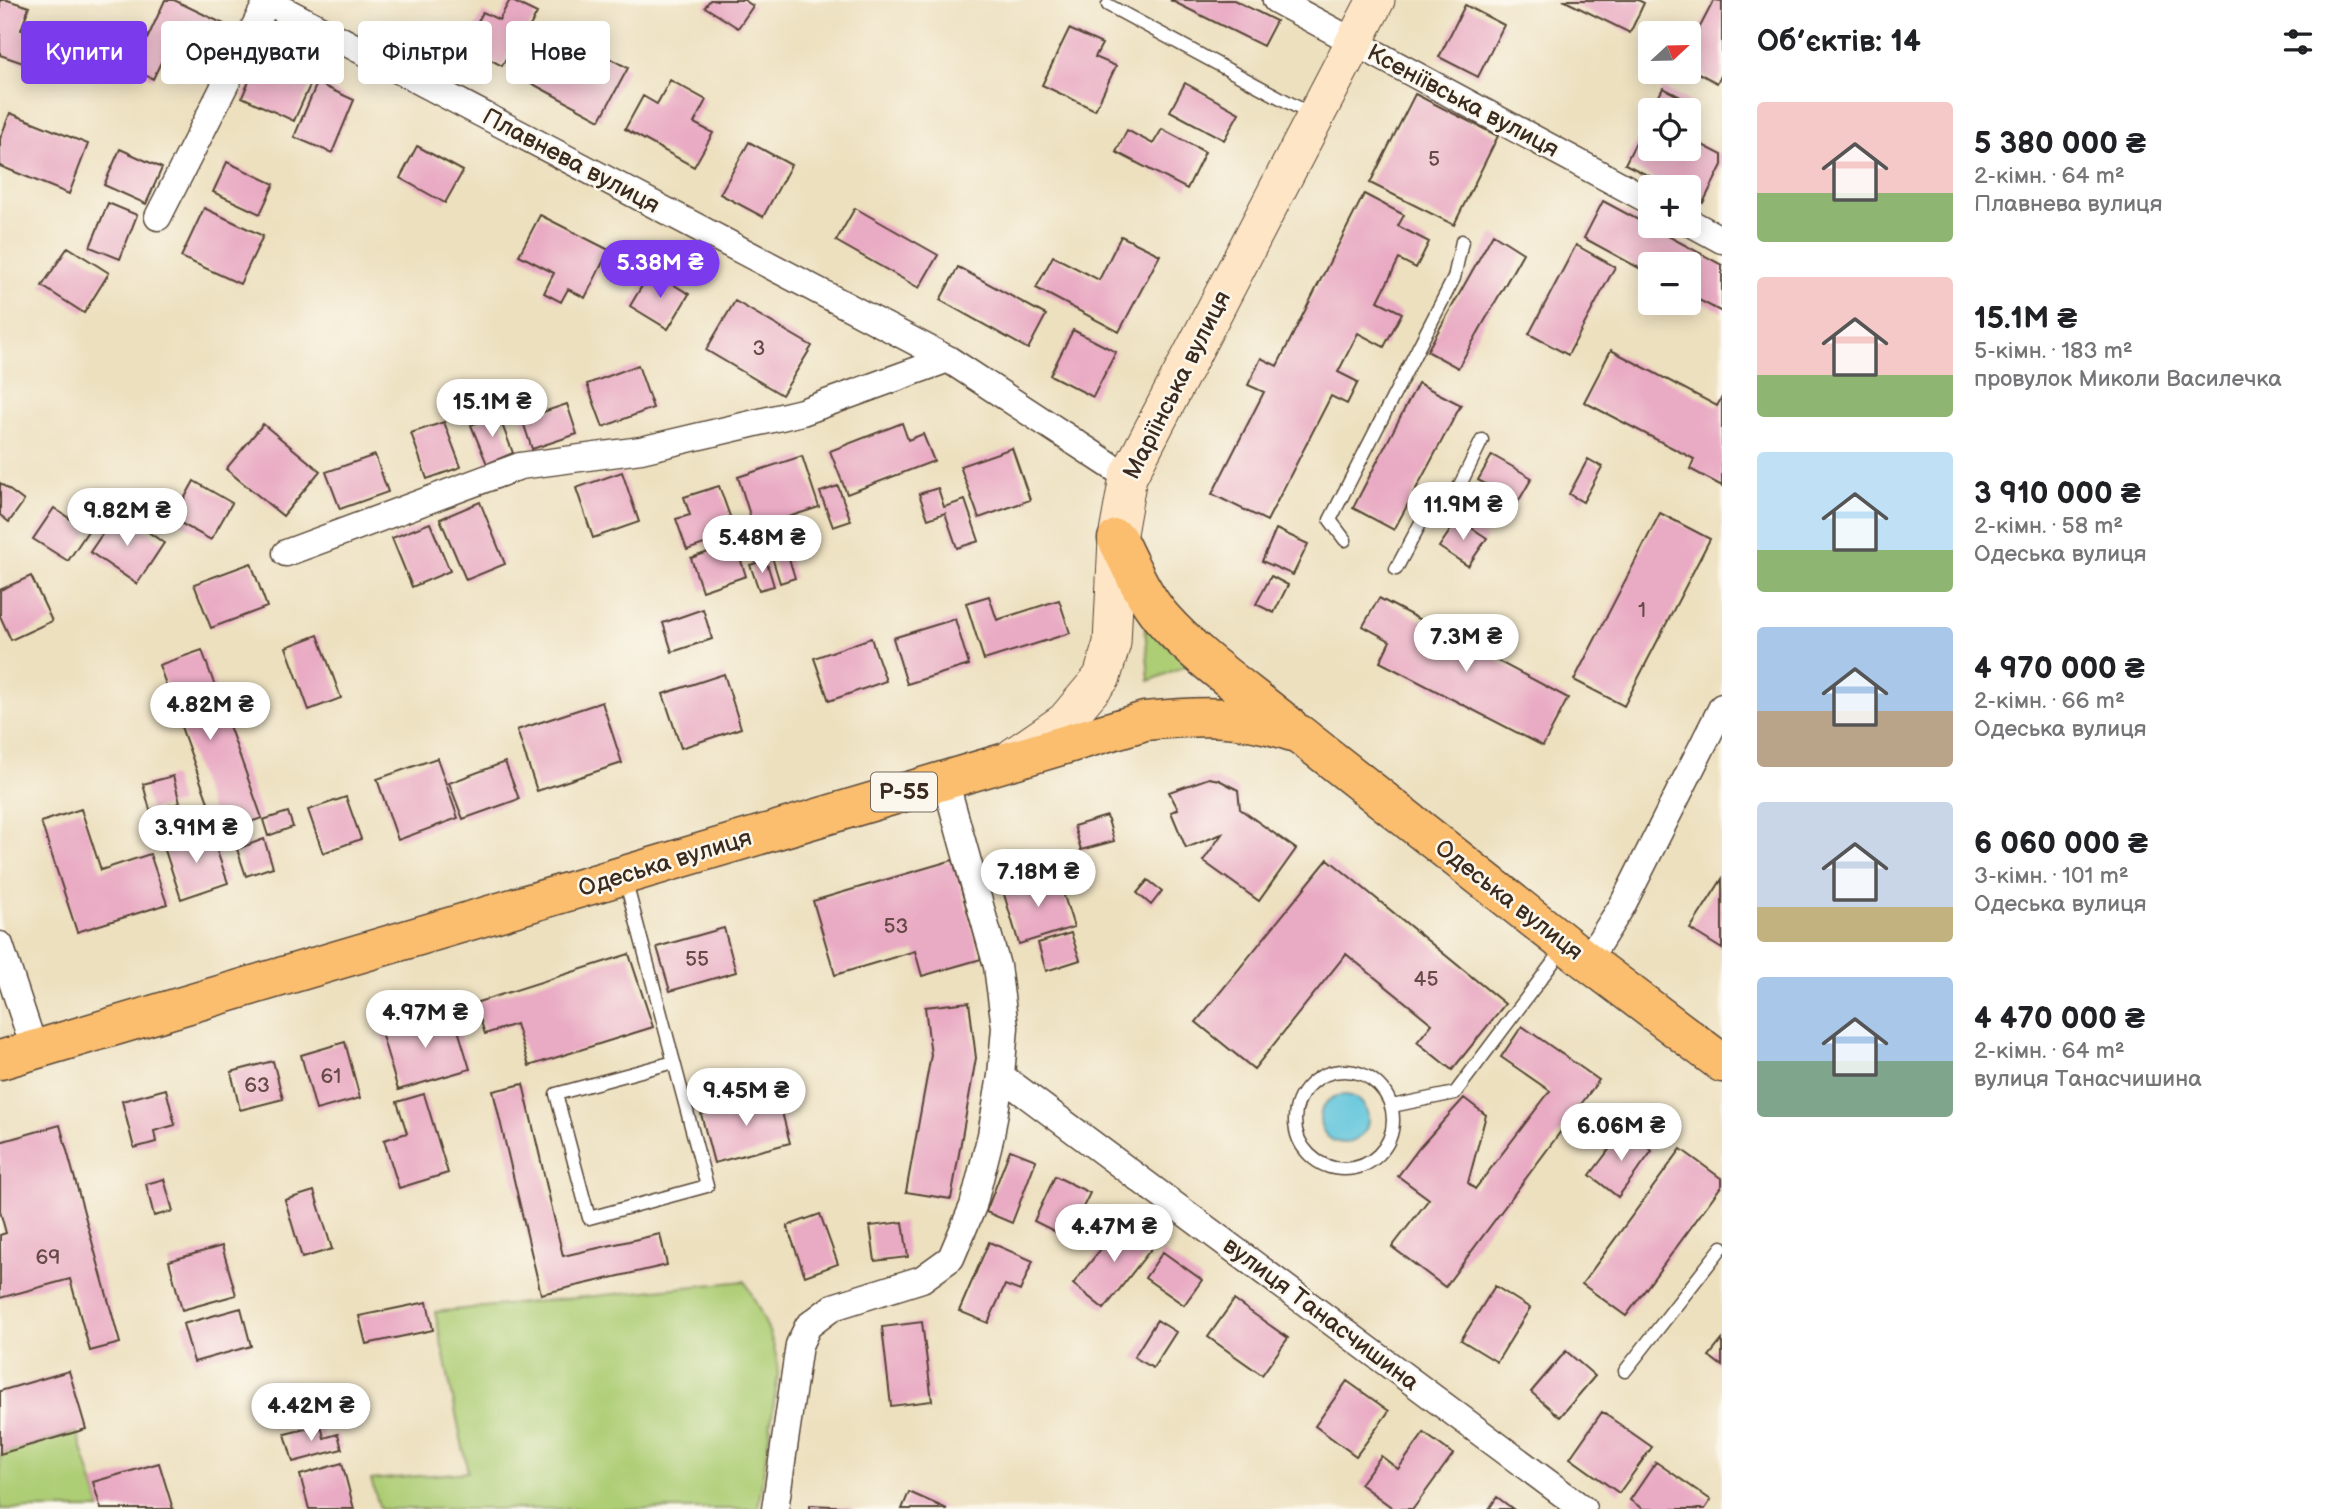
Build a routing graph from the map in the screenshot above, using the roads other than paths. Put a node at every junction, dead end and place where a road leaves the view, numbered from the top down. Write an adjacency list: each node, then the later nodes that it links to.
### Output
1 (267, 0): 8 (street); 12 (street, Плавнева вулиця)
2 (1276, 0): 5 (street, Ксеніївська вулиця)
3 (1376, 0): 5 (main road, Маріїнська вулиця)
4 (1108, 5): 6 (lane)
5 (1354, 43): 6 (main road, Маріїнська вулиця); 7 (street, Ксеніївська вулиця)
6 (1315, 117): 14 (main road, Маріїнська вулиця)
7 (1638, 195)
8 (158, 217)
9 (1701, 229): 10 (street)
10 (1722, 240)
11 (1462, 241): 16 (lane)
12 (948, 359): 14 (street, Плавнева вулиця); 17 (street)
13 (1482, 440): 18 (lane)
14 (1128, 477): 15 (main road, Маріїнська вулиця)
15 (1117, 539): 20 (main road, Одеська вулиця); 21 (main road, Маріїнська вулиця)
16 (1345, 540)
17 (286, 553)
18 (1396, 569)
19 (1722, 707): 25 (street)
20 (1299, 734): 21 (main road, Одеська вулиця / Р-55); 25 (main road, Одеська вулиця / Р-55)
21 (1007, 761): 22 (main road, Одеська вулиця / Р-55)
22 (945, 780): 23 (main road, Одеська вулиця / Р-55); 29 (street)
23 (624, 875): 26 (main road, Одеська вулиця / Р-55); 27 (lane)
24 (0, 944): 26 (street, Одеська вулиця)
25 (1577, 953): 28 (main road, Одеська вулиця / Р-55); 30 (lane)
26 (17, 1056)
27 (674, 1062): 27 (lane)
28 (1722, 1063)
29 (1001, 1076): 33 (street); 34 (street, вулиця Танасчишина)
30 (1392, 1106): 30 (lane)
31 (1722, 1247): 32 (lane)
32 (1625, 1371)
33 (775, 1509)
34 (1583, 1509)

